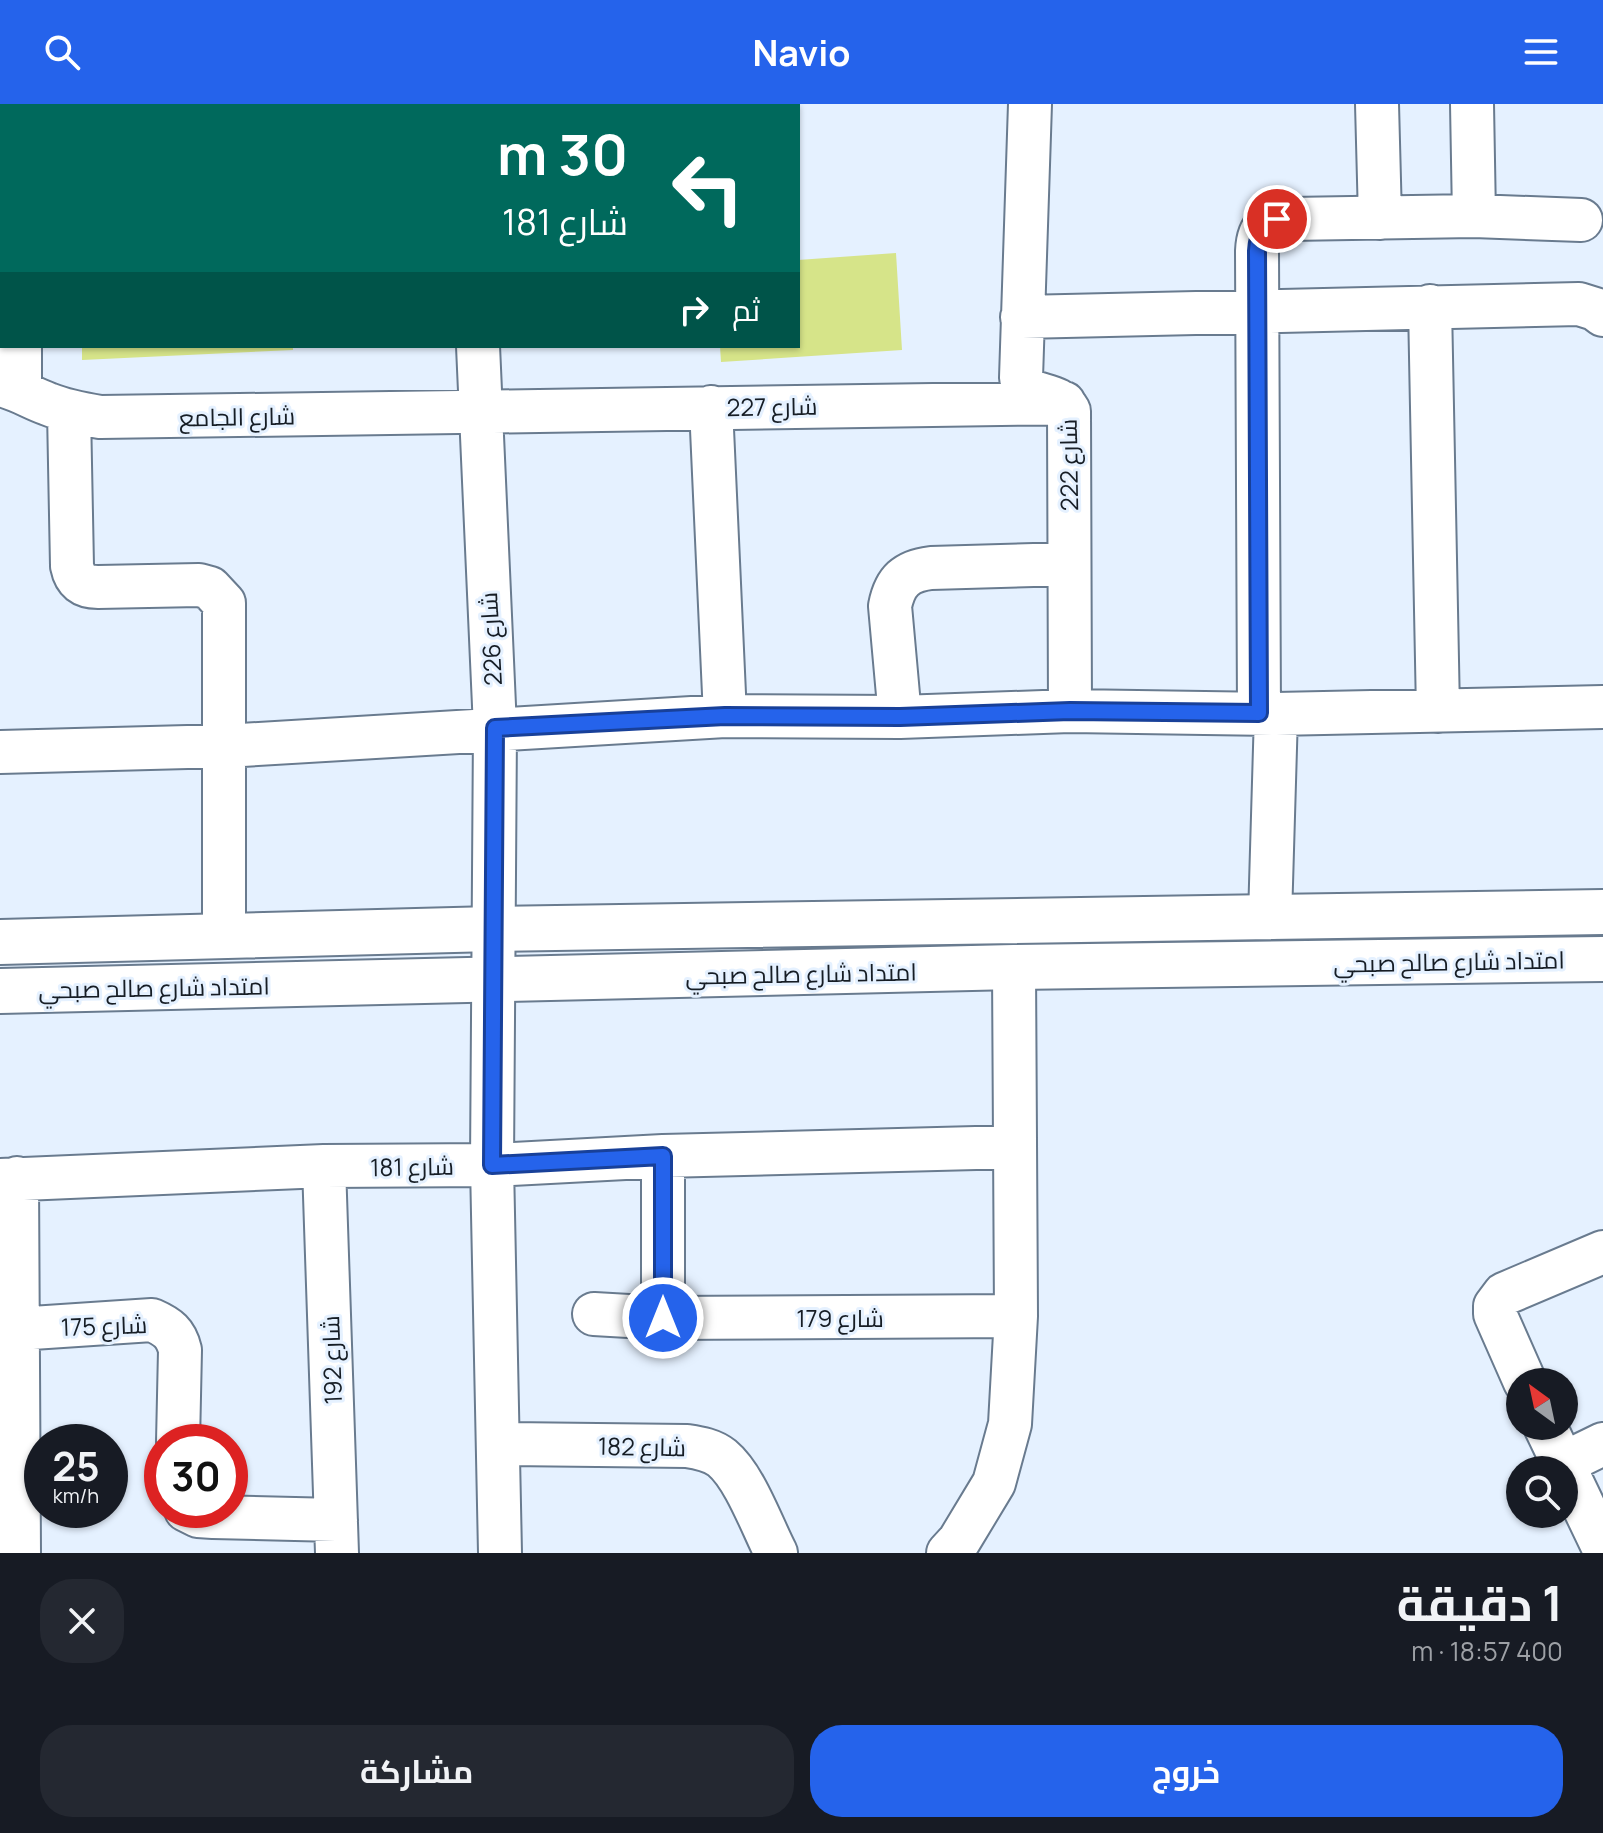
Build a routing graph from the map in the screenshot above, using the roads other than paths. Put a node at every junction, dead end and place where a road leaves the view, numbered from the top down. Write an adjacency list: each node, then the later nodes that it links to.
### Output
1 (1030, 104): 10 (street, شارع 222)
2 (1377, 104): 5 (street)
3 (1472, 104): 4 (street)
4 (1474, 216): 5 (street); 6 (street)
5 (1380, 218): 8 (street)
6 (1581, 220)
7 (1430, 306): 8 (street); 9 (street); 21 (street)
8 (1257, 310): 10 (street); 22 (street)
9 (1603, 315)
10 (1022, 317): 14 (street, شارع 222)
11 (20, 348): 13 (street)
12 (478, 348): 17 (street, شارع 226)
13 (10, 387): 16 (street, شارع الجامع)
14 (1064, 403): 15 (street, شارع 227); 18 (street, شارع 222)
15 (711, 407): 17 (street, شارع 227); 23 (street)
16 (69, 412): 17 (street, شارع الجامع); 26 (street)
17 (480, 413): 25 (street, شارع 226)
18 (1069, 564): 20 (street, شارع 222); 24 (street)
19 (1603, 707): 21 (street)
20 (1070, 711): 22 (street); 24 (street)
21 (1438, 711): 22 (street)
22 (1268, 714): 29 (street)
23 (725, 716): 24 (street); 25 (street)
24 (900, 717)
25 (495, 728): 26 (street); 30 (street, شارع 226)
26 (225, 746): 27 (street); 31 (street)
27 (0, 752)
28 (1603, 912): 29 (street, امتداد شارع صالح صبحي)
29 (1270, 918): 30 (street, امتداد شارع صالح صبحي)
30 (492, 929): 31 (street, امتداد شارع صالح صبحي); 35 (street, شارع 226)
31 (224, 935): 32 (street, امتداد شارع صالح صبحي)
32 (0, 942)
33 (1603, 959): 34 (street, امتداد شارع صالح صبحي)
34 (1014, 967): 35 (street, امتداد شارع صالح صبحي); 37 (street)
35 (492, 980): 36 (street, امتداد شارع صالح صبحي); 39 (street, شارع 226)
36 (0, 991)
37 (1015, 1147): 38 (street, شارع 181); 44 (street)
38 (663, 1156): 39 (street, شارع 181); 45 (street)
39 (492, 1165): 40 (street, شارع 181); 49 (street, شارع 226)
40 (324, 1166): 41 (street, شارع 181); 54 (street, شارع 192)
41 (9, 1179): 46 (street)
42 (1603, 1252): 47 (street)
43 (594, 1314): 45 (street, شارع 179)
44 (1016, 1316): 45 (street, شارع 179); 59 (street)
45 (663, 1318)
46 (17, 1329): 48 (street, شارع 175); 56 (street)
47 (1519, 1368)
48 (178, 1424)
49 (498, 1444): 57 (street, شارع 226); 58 (street, شارع 182)
50 (1603, 1444): 51 (street)
51 (1578, 1456)
52 (1578, 1496): 55 (street)
53 (248, 1522): 54 (street)
54 (337, 1536)
55 (1603, 1547)
56 (19, 1553)
57 (500, 1553)
58 (776, 1553)
59 (948, 1553)

